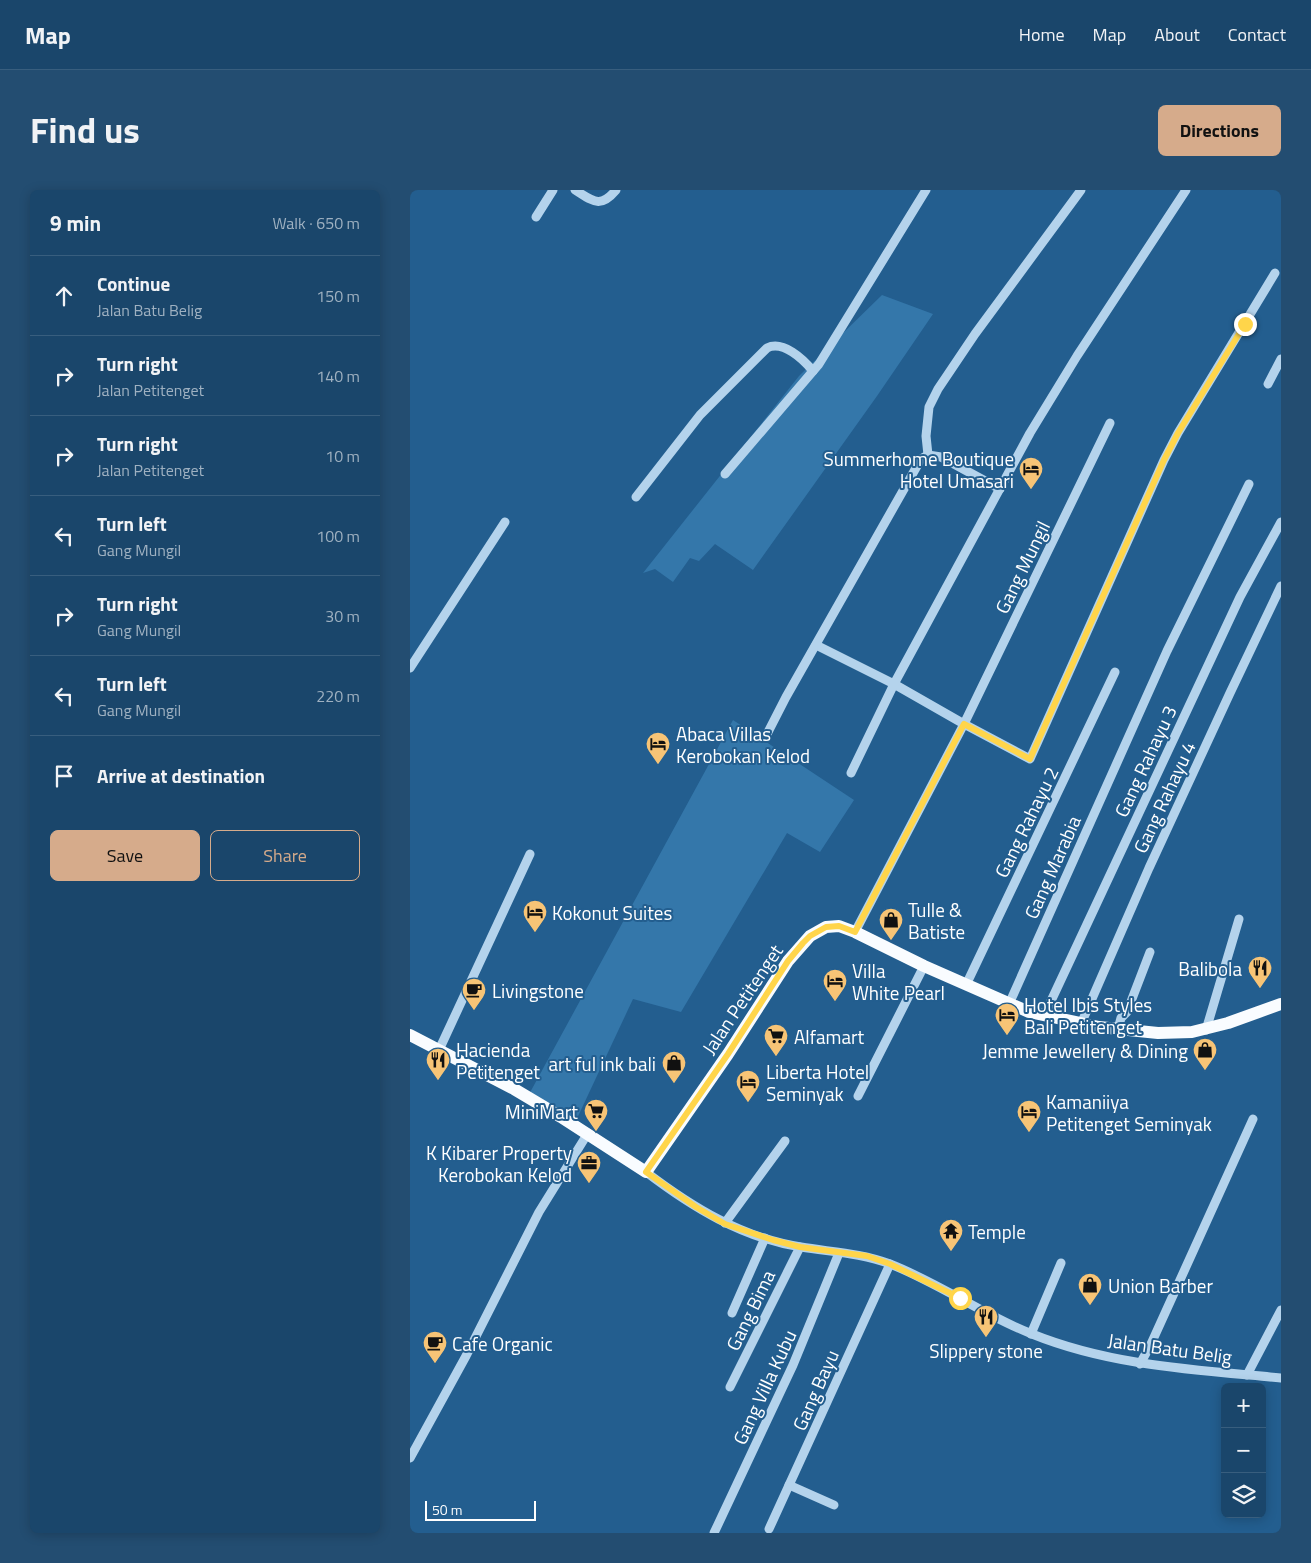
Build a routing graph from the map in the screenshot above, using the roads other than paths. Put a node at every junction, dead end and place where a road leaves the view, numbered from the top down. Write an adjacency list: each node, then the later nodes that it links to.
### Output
1 (553, 190): 7 (street)
2 (575, 190): 3 (street)
3 (616, 190)
4 (926, 190): 10 (street)
5 (1081, 190): 13 (street)
6 (1186, 190): 16 (street)
7 (536, 218)
8 (1275, 273): 25 (street)
9 (1281, 359): 11 (street)
10 (813, 371): 14 (street); 17 (street)
11 (1268, 384)
12 (1110, 423): 25 (street, Gang Mungil)
13 (928, 455): 16 (street); 21 (street)
14 (725, 474)
15 (1249, 484): 27 (street, Gang Rahayu 3)
16 (1000, 489): 24 (street)
17 (636, 498)
18 (504, 522): 22 (street)
19 (1281, 522): 37 (street, Gang Rahayu 3)
20 (1281, 586): 38 (street, Gang Rahayu 4)
21 (816, 645): 24 (street); 26 (street)
22 (410, 668)
23 (1115, 672): 34 (street, Gang Rahayu 2)
24 (894, 684): 25 (street); 28 (street)
25 (964, 724): 31 (street, Gang Mungil)
26 (766, 736)
27 (1125, 743): 35 (street, Gang Marabia)
28 (851, 773)
29 (530, 854): 42 (street)
30 (1239, 919): 40 (street)
31 (855, 932): 33 (main road, Jalan Petitenget); 47 (main road, Jalan Petitenget)
32 (1150, 952): 39 (street)
33 (924, 966): 34 (main road, Jalan Petitenget); 43 (street)
34 (966, 985): 35 (main road, Jalan Petitenget)
35 (1009, 1004): 37 (main road, Jalan Petitenget)
36 (1281, 1004): 40 (main road, Jalan Petitenget)
37 (1044, 1016): 38 (main road, Jalan Petitenget)
38 (1081, 1024): 39 (main road, Jalan Petitenget)
39 (1118, 1030): 40 (main road, Jalan Petitenget)
40 (1206, 1030)
41 (410, 1035): 42 (main road)
42 (439, 1050): 45 (main road)
43 (858, 1096)
44 (1253, 1119): 57 (street)
45 (588, 1133): 47 (main road); 61 (street)
46 (785, 1140): 48 (street)
47 (646, 1172): 48 (street, Jalan Batu Belig)
48 (725, 1224): 49 (street, Jalan Batu Belig)
49 (765, 1238): 50 (street, Jalan Batu Belig); 55 (street, Gang Bima)
50 (800, 1247): 51 (street, Jalan Batu Belig); 60 (street, Gang Bima)
51 (839, 1253): 53 (street, Jalan Batu Belig); 65 (street, Gang Villa Kubu)
52 (1061, 1263): 56 (street)
53 (890, 1264): 56 (street, Jalan Batu Belig); 62 (street, Gang Bayu)
54 (1281, 1310): 58 (street)
55 (732, 1313)
56 (1031, 1334): 57 (street, Jalan Batu Belig)
57 (1140, 1364): 58 (street, Jalan Batu Belig)
58 (1247, 1375): 59 (street, Jalan Batu Belig)
59 (1281, 1378)
60 (730, 1387)
61 (410, 1458)
62 (789, 1485): 63 (street); 64 (street, Gang Bayu)
63 (834, 1505)
64 (769, 1529)
65 (714, 1533)

